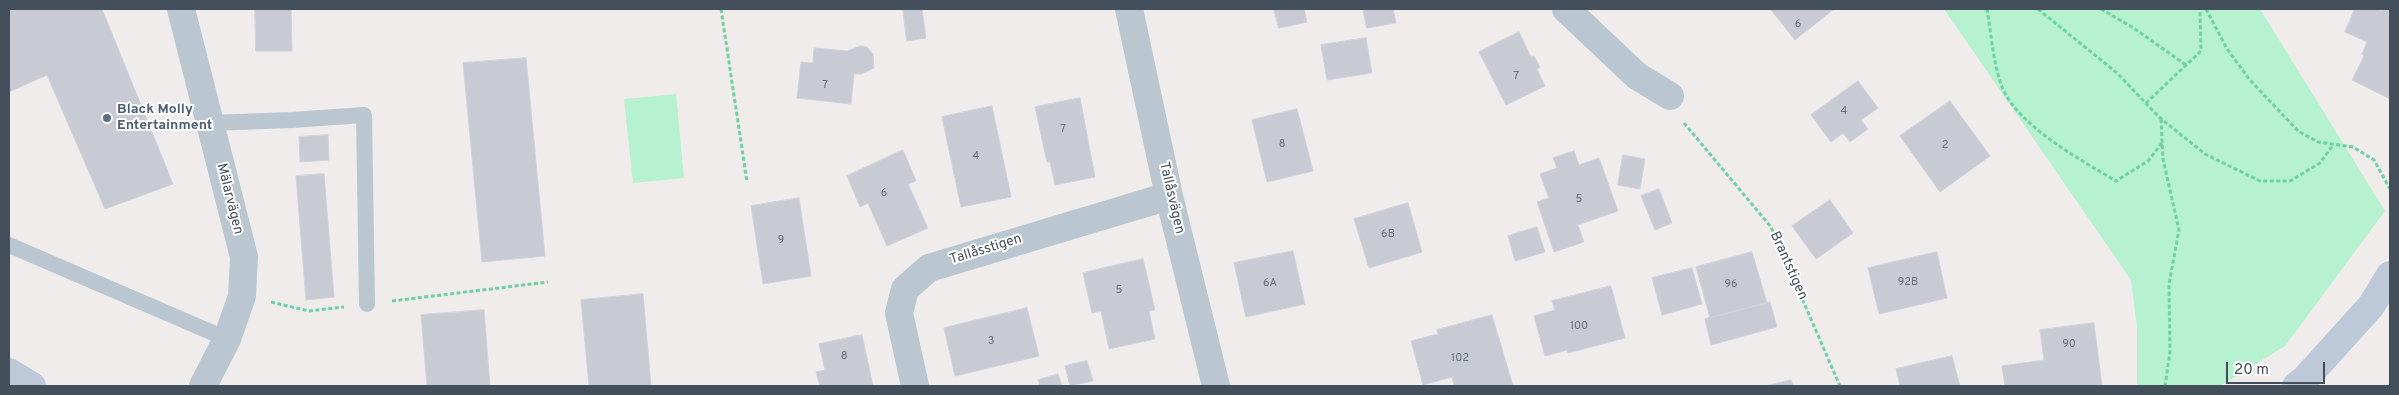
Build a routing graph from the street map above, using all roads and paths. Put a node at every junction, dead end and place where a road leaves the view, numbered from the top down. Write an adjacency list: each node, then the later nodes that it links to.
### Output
1 (180, 9): 14 (street, Mälarvägen)
2 (721, 9): 18 (path)
3 (1129, 9): 20 (street, Tallåsvägen)
4 (1566, 9): 11 (street)
5 (1987, 9): 16 (path)
6 (2038, 9): 12 (path)
7 (2101, 9): 10 (path)
8 (2200, 9): 10 (path)
9 (2206, 9): 17 (path)
10 (2186, 65): 12 (path)
11 (1670, 96)
12 (2146, 103): 13 (path)
13 (2161, 118): 16 (path); 17 (path)
14 (210, 124): 24 (street, Mälarvägen); 25 (lane)
15 (1698, 140): 32 (path, Brantstigen)
16 (2162, 143): 33 (path)
17 (2333, 145): 19 (path)
18 (747, 182)
19 (2390, 189)
20 (1169, 196): 30 (street, Tallåsstigen); 31 (street, Tallåsvägen)
21 (9, 245): 26 (lane)
22 (2390, 275): 34 (street)
23 (548, 282): 25 (path)
24 (242, 296): 25 (path); 26 (street, Mälarvägen)
25 (367, 304)
26 (227, 339): 29 (street, Mälarvägen)
27 (9, 372): 28 (street)
28 (32, 386)
29 (203, 386)
30 (915, 386)
31 (1216, 386)
32 (1840, 386)
33 (2165, 386)
34 (2296, 386)

